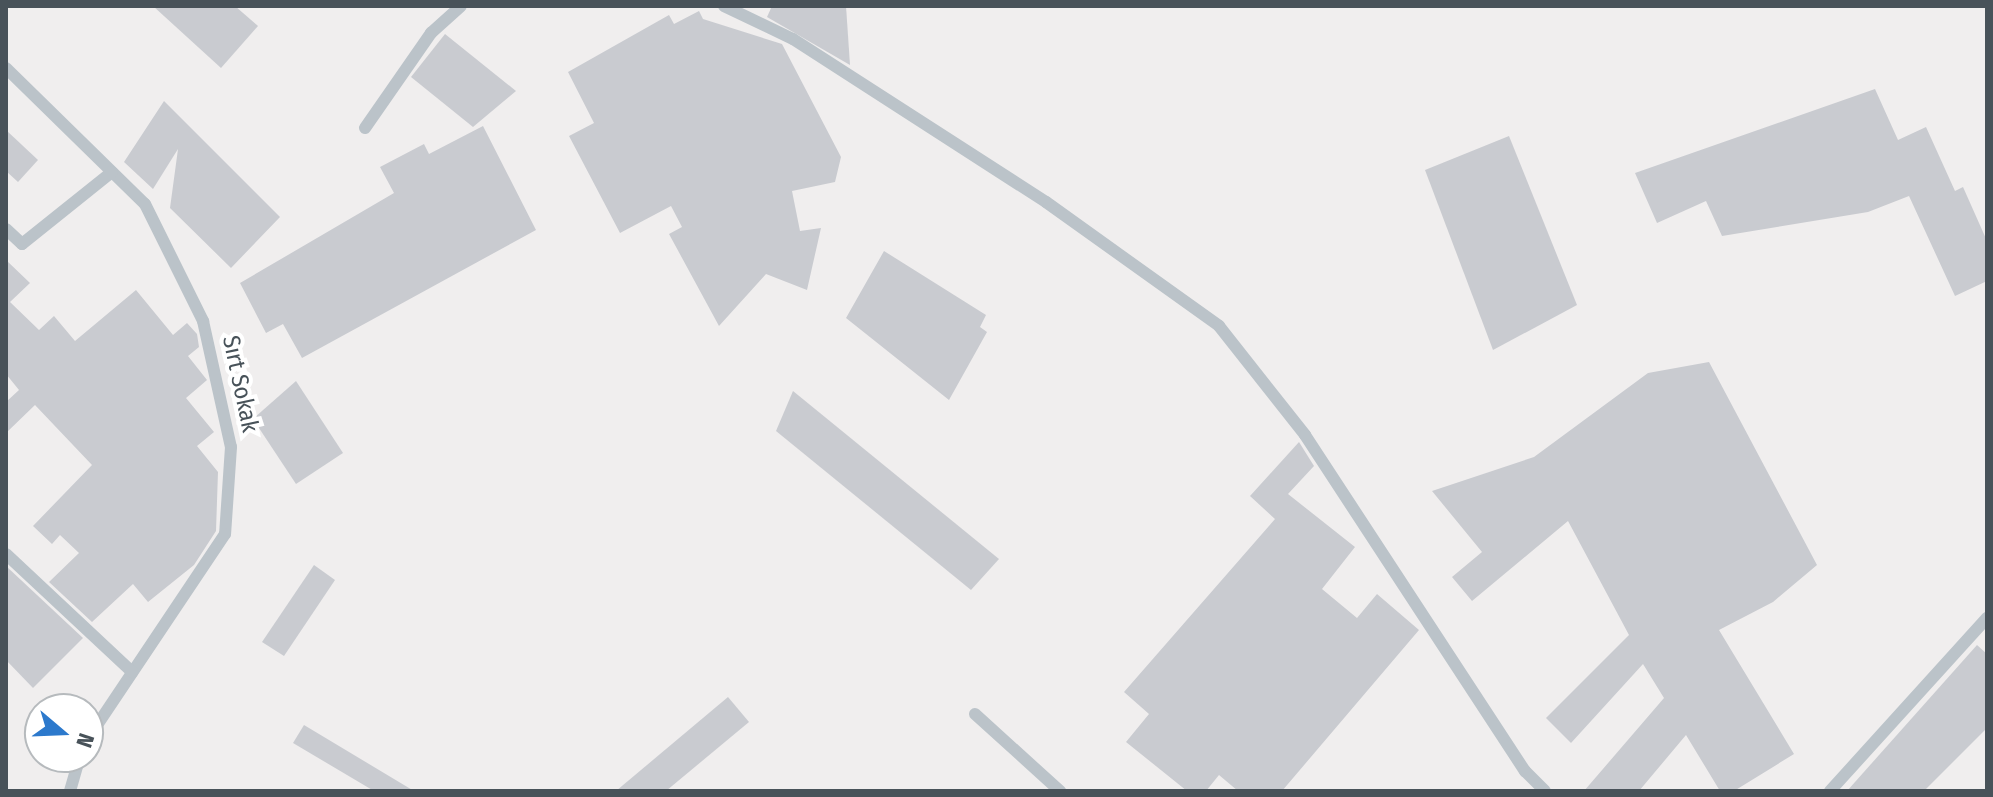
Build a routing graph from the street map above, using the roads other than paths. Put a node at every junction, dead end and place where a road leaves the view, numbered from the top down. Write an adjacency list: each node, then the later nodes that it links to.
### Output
1 (461, 6): 4 (street)
2 (724, 6): 13 (street)
3 (6, 68): 5 (street, Sırt Sokak)
4 (365, 128)
5 (112, 172): 6 (street); 9 (street, Sırt Sokak)
6 (6, 229)
7 (6, 554): 9 (street)
8 (1987, 618): 14 (street)
9 (132, 672): 11 (street, Sırt Sokak)
10 (975, 714): 12 (street)
11 (104, 715)
12 (1060, 791)
13 (1545, 791)
14 (1830, 791)

